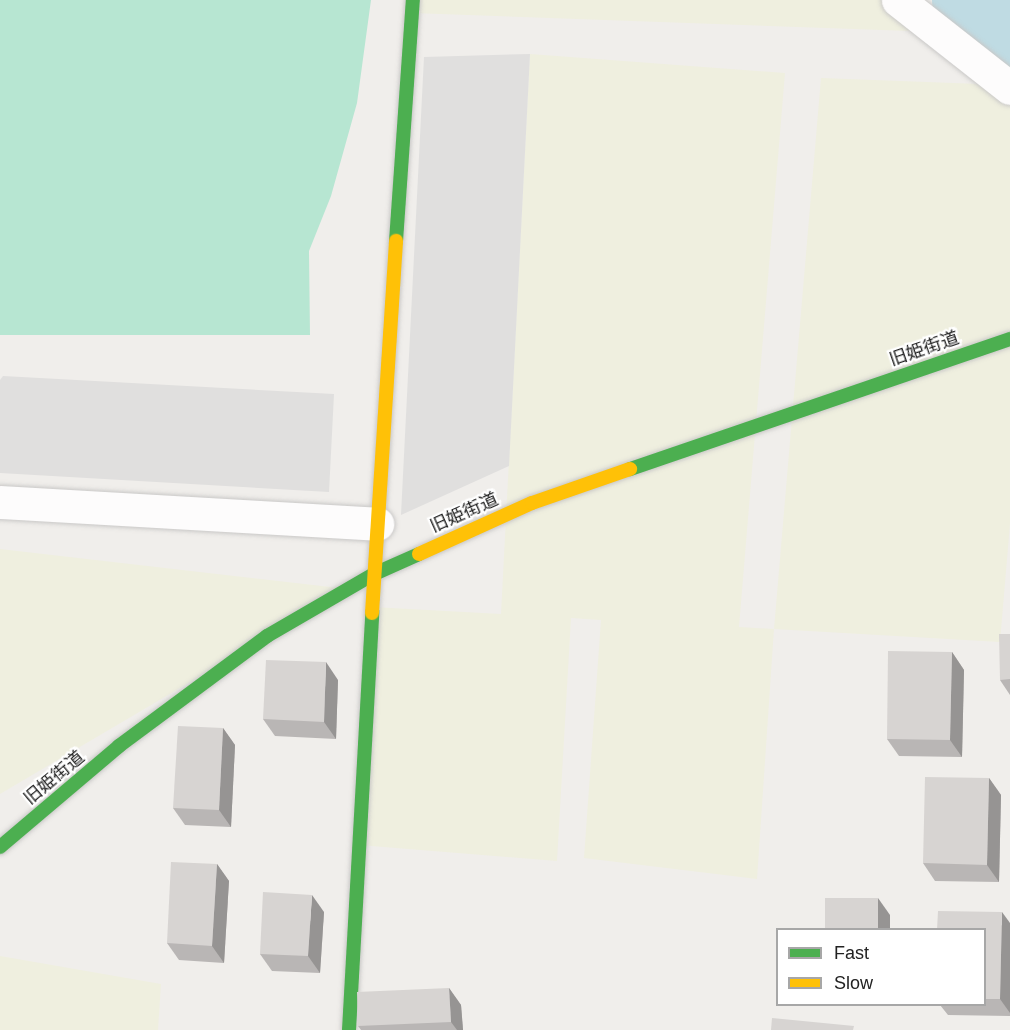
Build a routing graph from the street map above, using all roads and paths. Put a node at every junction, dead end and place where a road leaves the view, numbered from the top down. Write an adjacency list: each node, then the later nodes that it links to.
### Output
1 (413, 0): 6 (street)
2 (898, 0): 3 (street)
3 (1010, 88)
4 (1010, 339): 7 (street, 旧姫街道)
5 (0, 502): 6 (street)
6 (377, 524): 7 (street)
7 (374, 574): 8 (street, 旧姫街道); 9 (street)
8 (0, 847)
9 (349, 1030)

